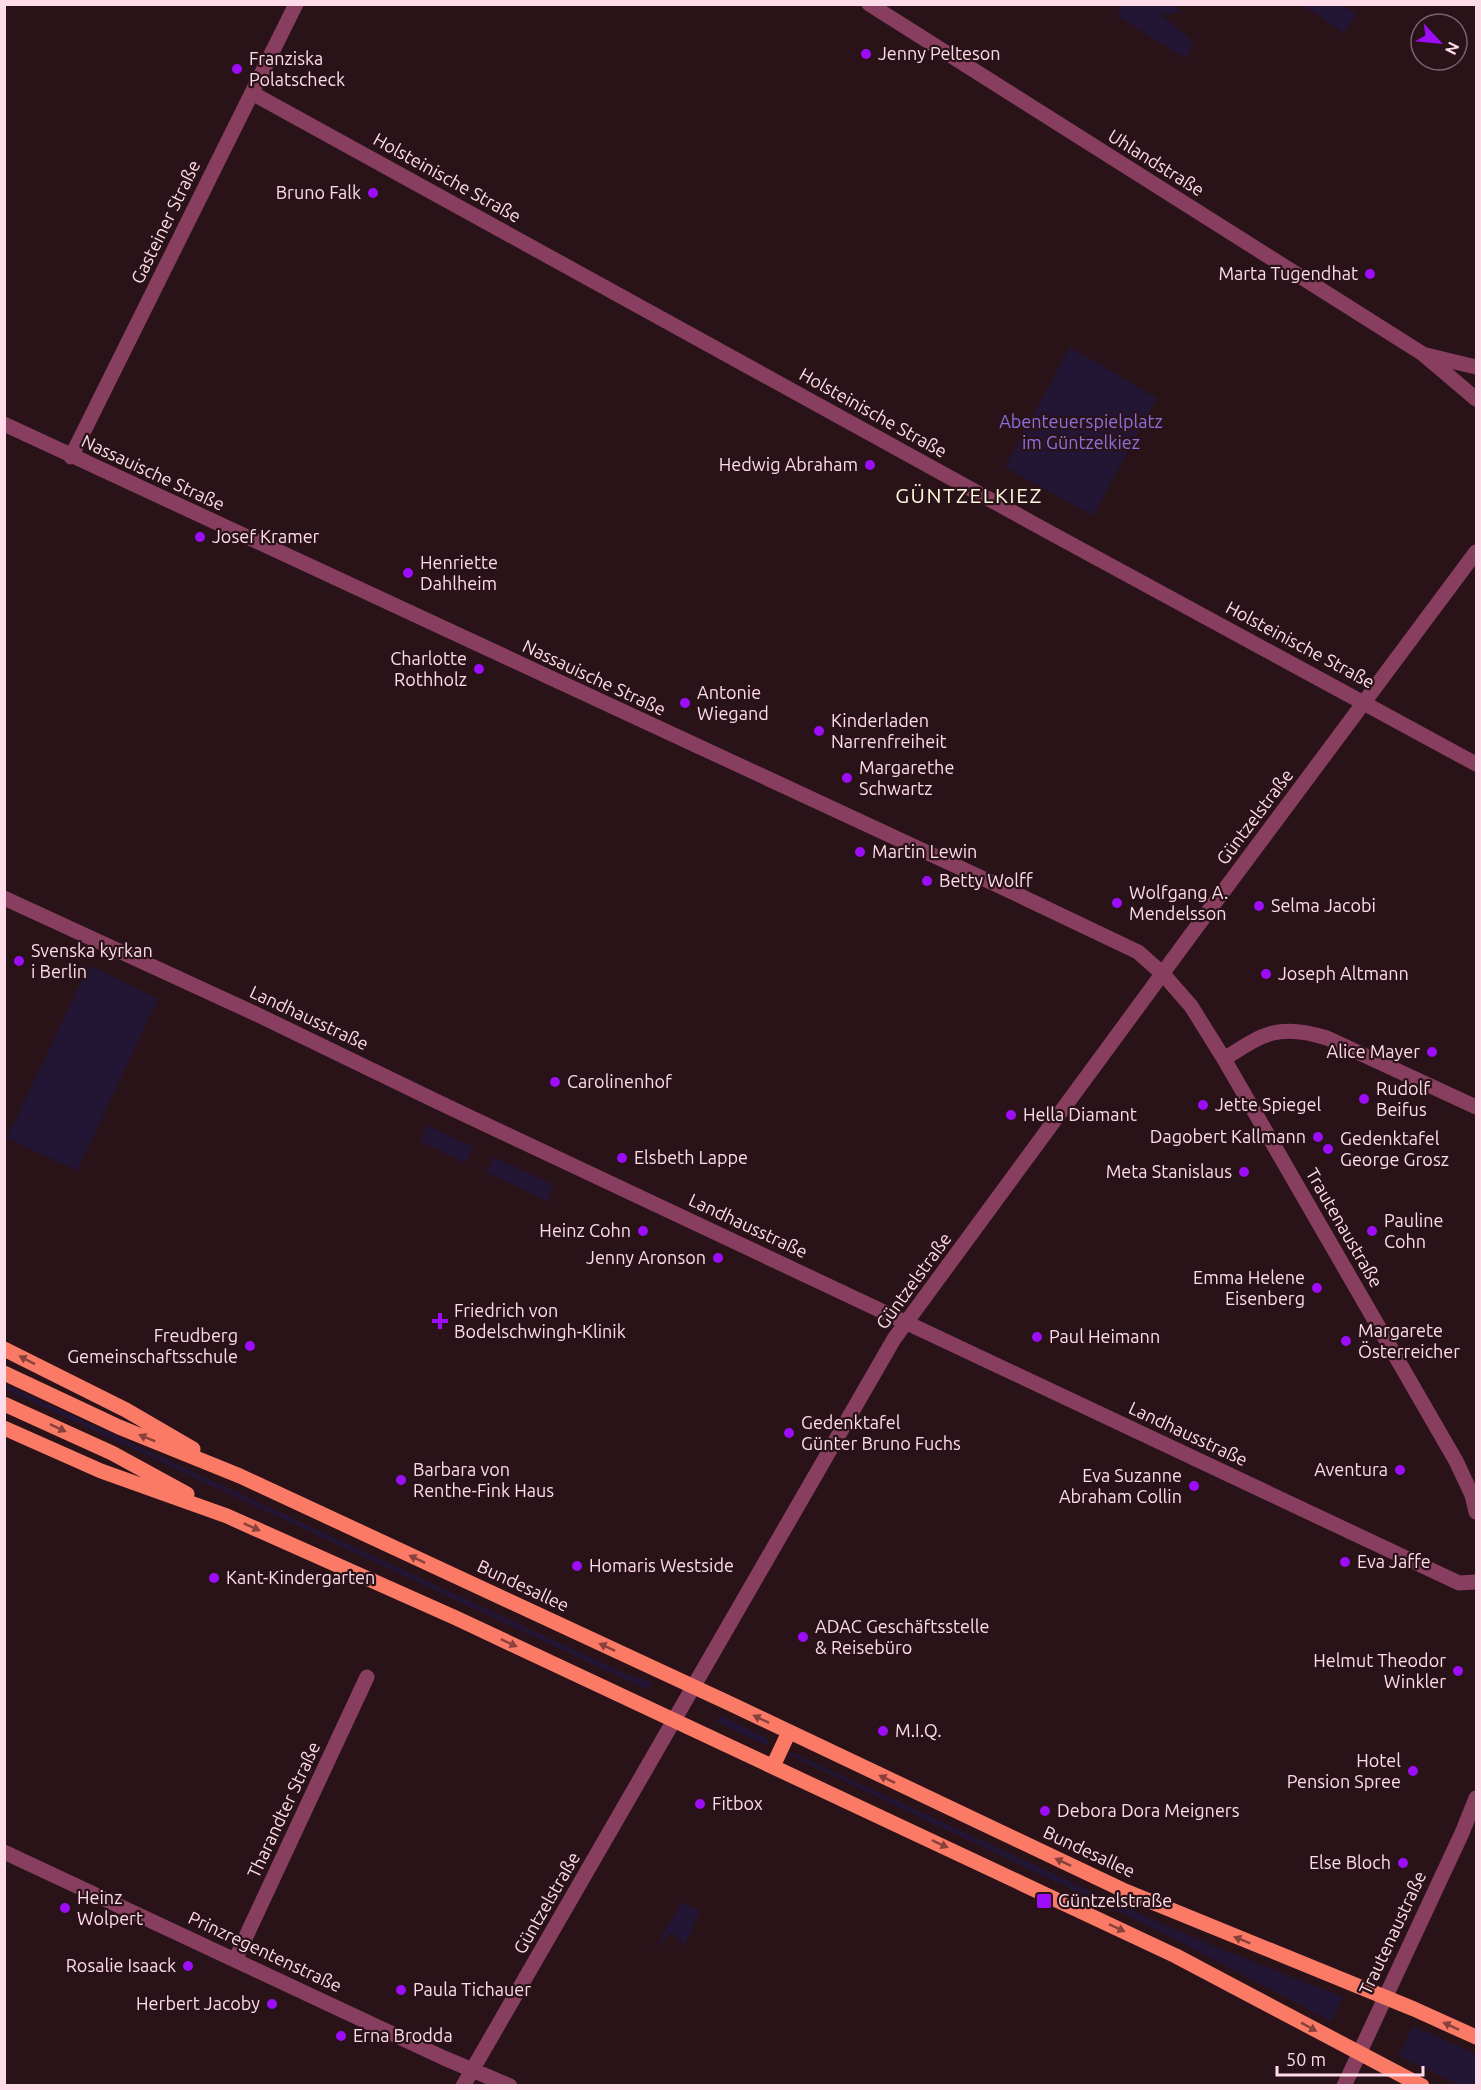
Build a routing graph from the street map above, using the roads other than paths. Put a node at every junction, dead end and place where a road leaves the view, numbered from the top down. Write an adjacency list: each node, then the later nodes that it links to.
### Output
1 (296, 4): 3 (street, Gasteiner Straße)
2 (869, 4): 4 (street, Uhlandstraße)
3 (252, 93): 8 (street, Gasteiner Straße); 10 (street, Holsteinische Straße)
4 (1424, 354): 5 (street, Uhlandstraße); 6 (street, Uhlandstraße)
5 (1476, 367)
6 (1476, 399)
7 (4, 424): 8 (street, Nassauische Straße)
8 (71, 457): 13 (street, Nassauische Straße)
9 (1476, 552): 10 (street, Güntzelstraße)
10 (1365, 703): 11 (street, Holsteinische Straße); 13 (street, Güntzelstraße)
11 (1476, 764)
12 (4, 898): 16 (street, Landhausstraße)
13 (1163, 974): 14 (street, Trautenaustraße); 16 (street, Güntzelstraße)
14 (1224, 1059): 15 (street); 22 (street, Trautenaustraße)
15 (1476, 1107)
16 (907, 1323): 24 (street, Landhausstraße); 26 (street, Güntzelstraße)
17 (4, 1349): 21 (main road, Bundesallee, one-way to 17)
18 (4, 1373): 21 (main road, Bundesallee, one-way to 18)
19 (4, 1404): 23 (main road, one-way to 23)
20 (4, 1428): 23 (main road)
21 (240, 1476): 26 (main road, Bundesallee, one-way to 21)
22 (1476, 1512)
23 (227, 1516): 27 (main road, one-way to 27)
24 (1476, 1582)
25 (367, 1677): 32 (street, Tharandter Straße)
26 (694, 1687): 27 (street, Güntzelstraße); 28 (main road, Bundesallee, one-way to 26)
27 (675, 1720): 29 (main road); 36 (street, Güntzelstraße)
28 (789, 1732): 29 (main road); 33 (main road, Bundesallee, one-way to 28)
29 (773, 1766): 35 (main road, one-way to 35)
30 (1476, 1797): 33 (street, Trautenaustraße)
31 (4, 1852): 32 (street, Prinzregentenstraße)
32 (235, 1960): 36 (street, Prinzregentenstraße)
33 (1385, 1997): 34 (main road, Bundesallee, one-way to 33); 35 (street, Trautenaustraße)
34 (1476, 2037)
35 (1359, 2054): 39 (street, Trautenaustraße); 40 (main road)
36 (472, 2070): 37 (street, Güntzelstraße); 38 (street, Prinzregentenstraße)
37 (463, 2085)
38 (510, 2085)
39 (1344, 2085)
40 (1422, 2085)

